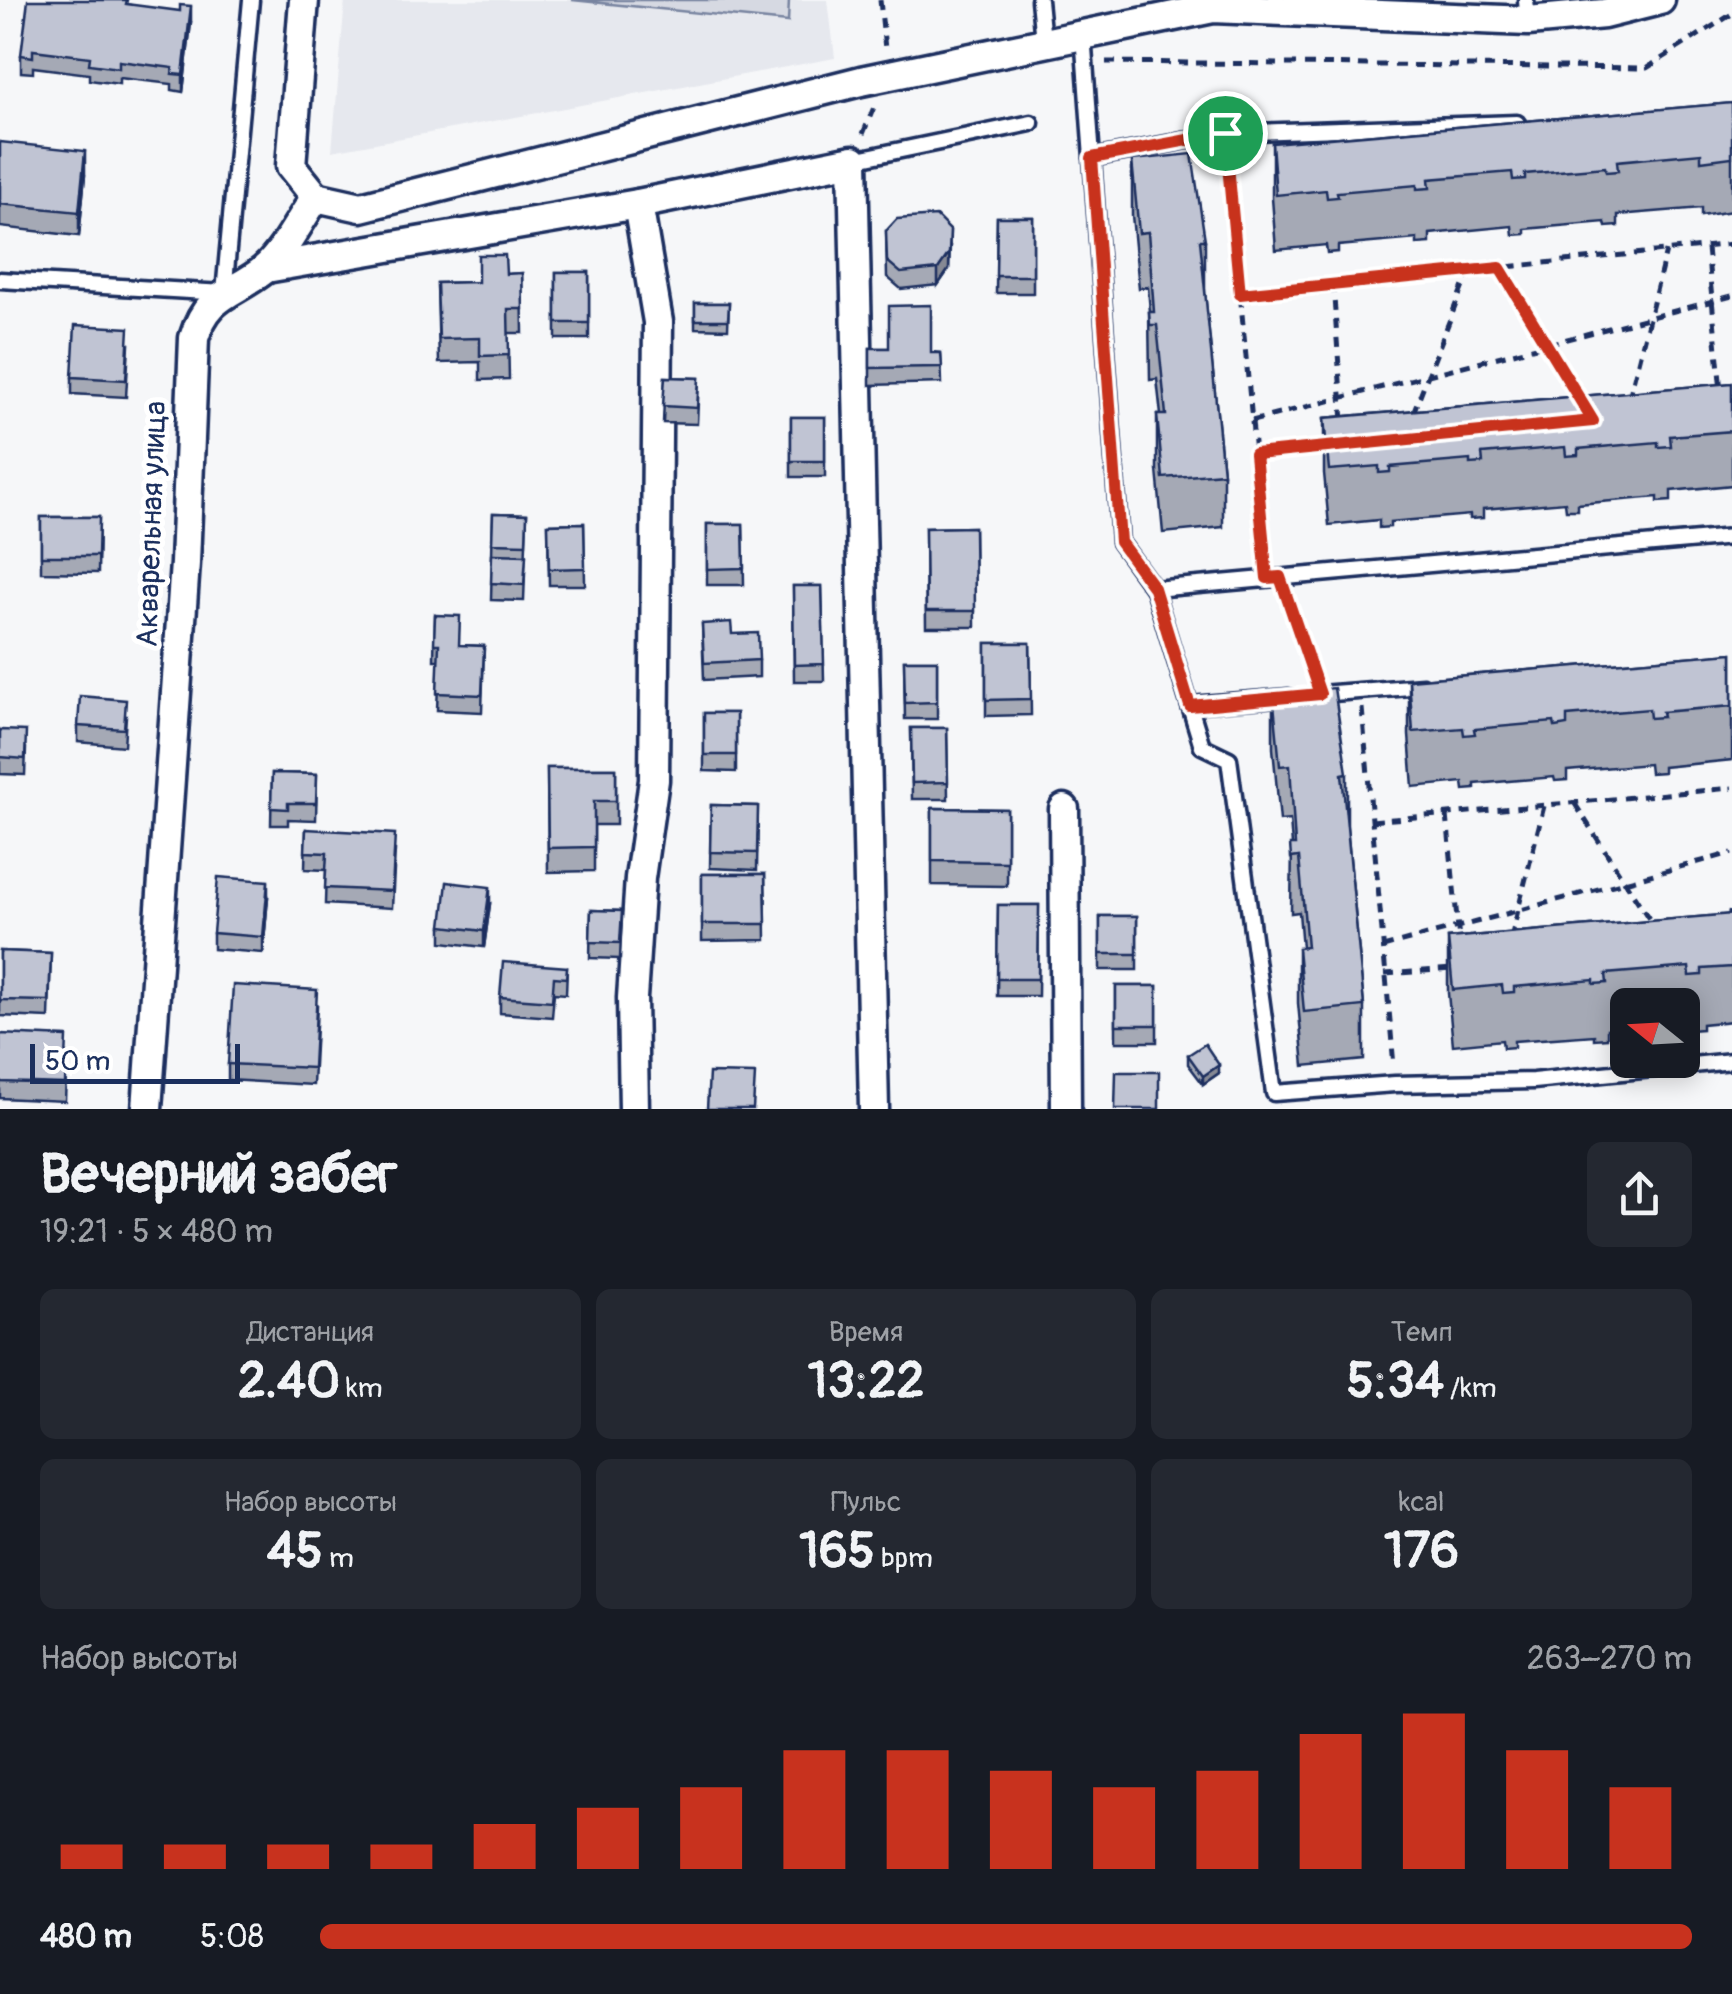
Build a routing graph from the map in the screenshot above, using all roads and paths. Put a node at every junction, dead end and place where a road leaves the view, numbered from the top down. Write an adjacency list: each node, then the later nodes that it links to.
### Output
1 (251, 0): 27 (lane)
2 (304, 0): 17 (street)
3 (880, 0): 11 (path)
4 (1038, 0): 9 (lane)
5 (1660, 0): 6 (street)
6 (1527, 10): 8 (street)
7 (1732, 14): 10 (path)
8 (1083, 33): 9 (street); 10 (lane)
9 (1043, 41): 11 (street)
10 (1085, 62): 15 (lane)
11 (887, 75): 16 (path); 17 (street)
12 (1534, 122): 14 (lane)
13 (1030, 123): 16 (lane)
14 (1225, 133): 15 (lane); 28 (path)
15 (1092, 158): 45 (lane)
16 (853, 160): 18 (street); 72 (street)
17 (316, 197): 22 (street, Акварельная улица)
18 (638, 204): 22 (street); 71 (street)
19 (1732, 244): 20 (path)
20 (1707, 247): 21 (path); 30 (path)
21 (1666, 251): 23 (path); 31 (path)
22 (266, 268): 27 (street, Акварельная улица)
23 (1500, 268): 24 (path); 32 (path)
24 (1469, 271): 26 (path); 33 (path)
25 (0, 280): 27 (lane)
26 (1333, 284): 28 (path); 34 (path)
27 (224, 293): 70 (street, Акварельная улица)
28 (1240, 294): 38 (path)
29 (1732, 296): 30 (path)
30 (1712, 301): 31 (path); 37 (path)
31 (1649, 318): 32 (path); 35 (path)
32 (1546, 344): 33 (path); 36 (path)
33 (1428, 375): 34 (path); 39 (path)
34 (1341, 398): 38 (path); 40 (path)
35 (1628, 402)
36 (1584, 406)
37 (1722, 409)
38 (1252, 421): 42 (path)
39 (1409, 423)
40 (1344, 429)
41 (1345, 445): 42 (path)
42 (1255, 454): 44 (path)
43 (1732, 537): 44 (lane)
44 (1274, 578): 45 (lane); 48 (path)
45 (1154, 588): 49 (lane)
46 (1438, 684): 47 (lane)
47 (1360, 691): 48 (lane); 55 (path)
48 (1320, 694): 49 (lane)
49 (1190, 706): 69 (lane)
50 (1732, 788): 51 (path)
51 (1574, 803): 52 (path); 57 (path)
52 (1544, 806): 54 (path); 59 (path)
53 (1064, 808): 73 (street)
54 (1447, 814): 55 (path); 60 (path)
55 (1372, 822): 63 (path)
56 (1732, 853): 57 (path)
57 (1625, 882): 59 (path); 62 (path)
58 (1732, 904): 61 (path)
59 (1518, 911): 60 (path); 64 (path)
60 (1457, 927): 63 (path); 65 (path)
61 (1724, 934)
62 (1662, 939)
63 (1383, 947): 67 (path)
64 (1508, 947)
65 (1460, 954)
66 (1462, 968): 67 (path)
67 (1385, 974): 69 (path)
68 (1732, 1061): 69 (lane)
69 (1395, 1084)
70 (147, 1109)
71 (634, 1109)
72 (874, 1109)
73 (1066, 1109)

